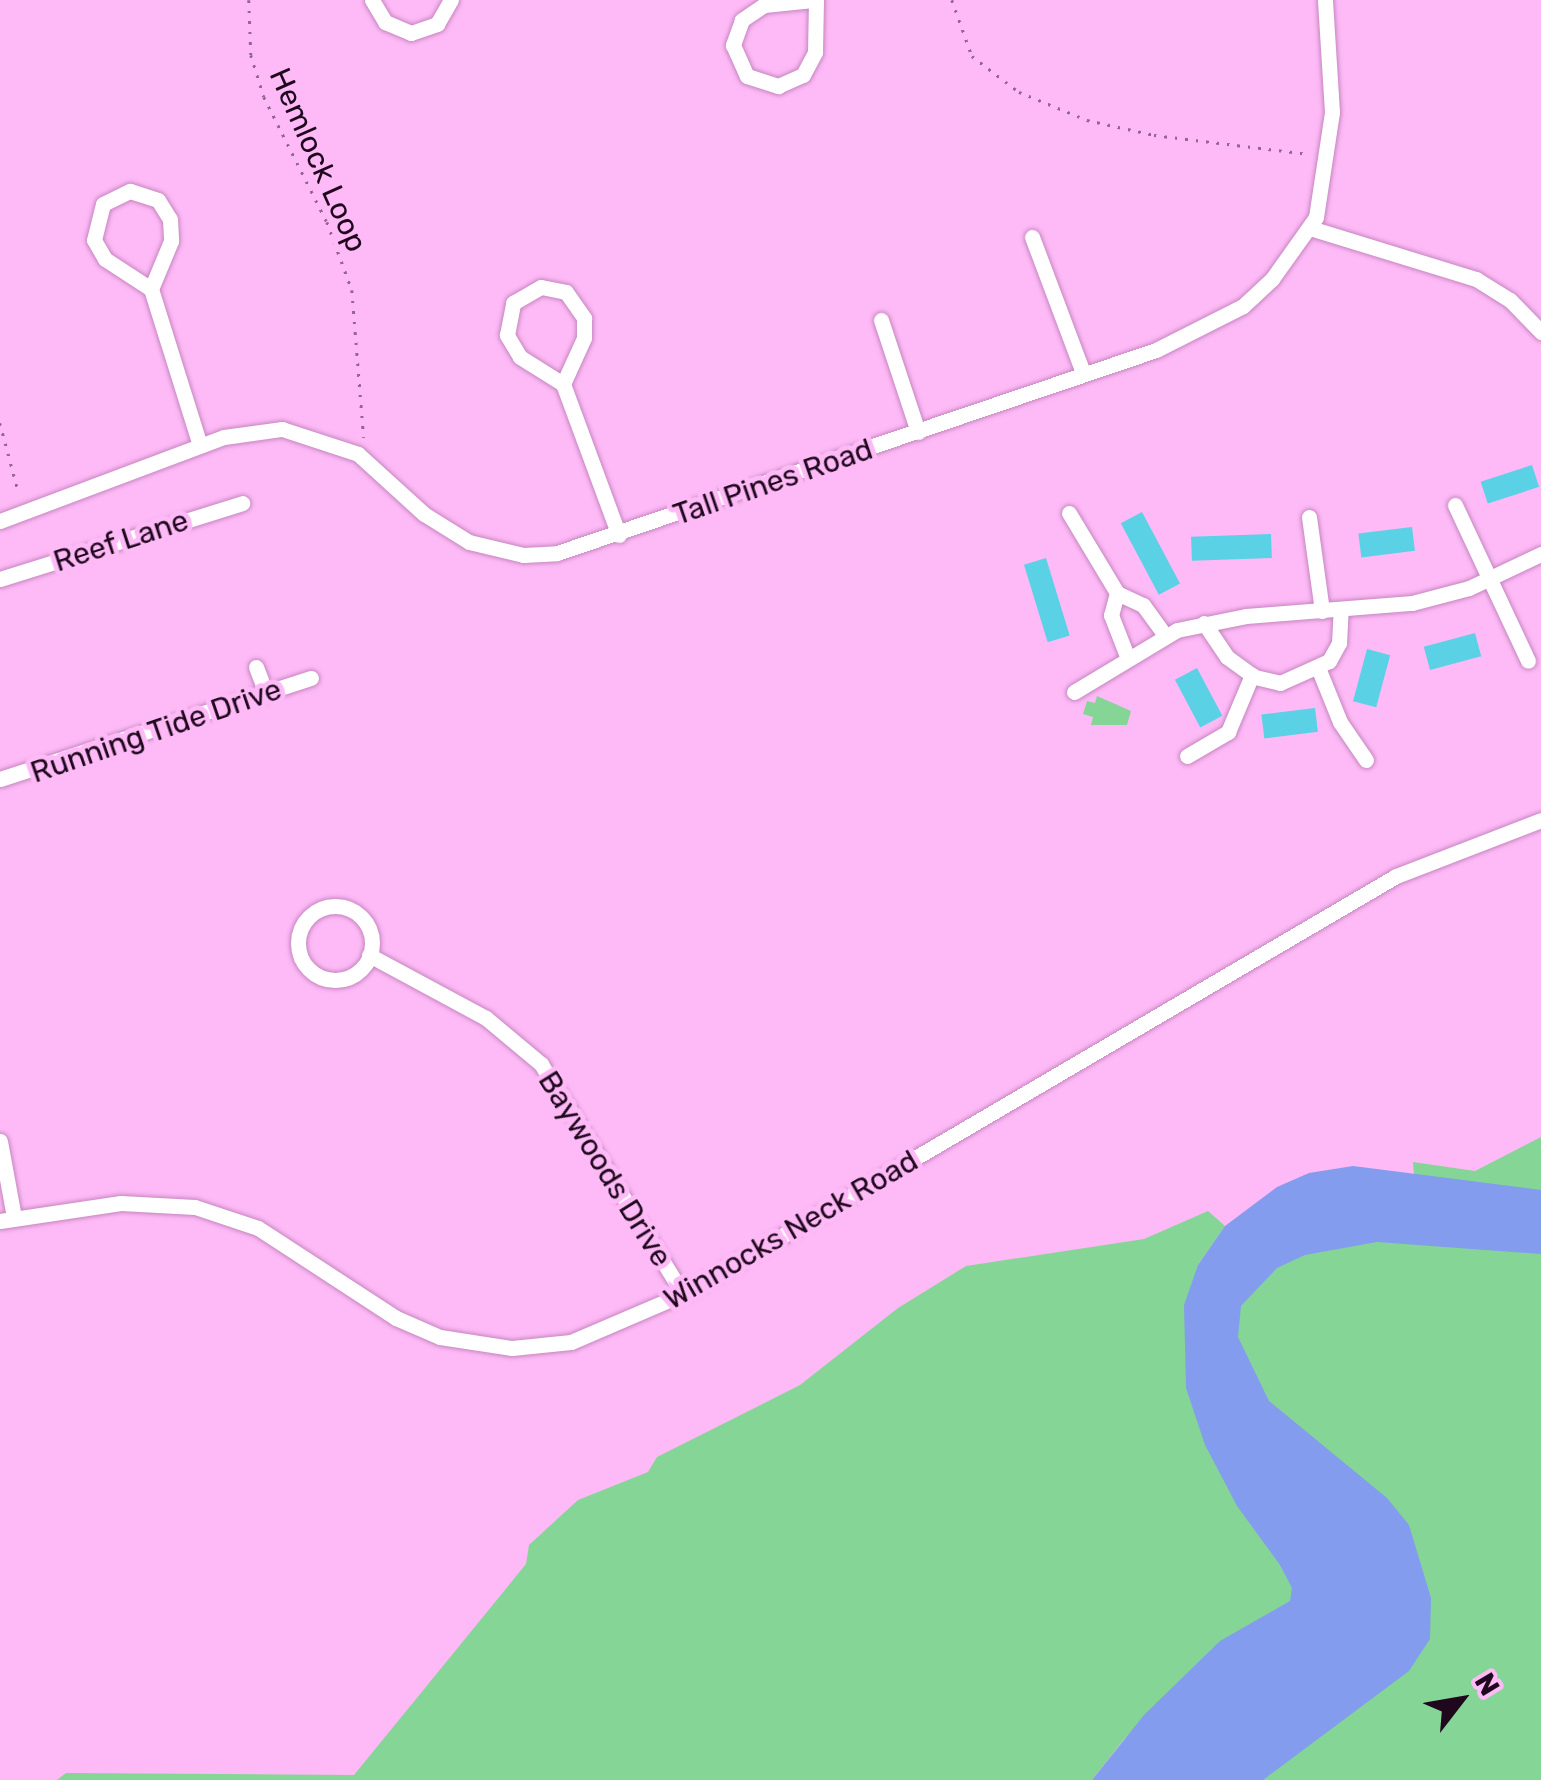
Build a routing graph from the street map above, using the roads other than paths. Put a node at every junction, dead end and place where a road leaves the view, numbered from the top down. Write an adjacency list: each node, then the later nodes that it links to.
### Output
1 (372, 0): 2 (street)
2 (452, 0)
3 (814, 0): 3 (street)
4 (1326, 0): 5 (street, Tall Pines Road)
5 (1310, 228): 9 (street); 10 (street, Tall Pines Road)
6 (1032, 237): 10 (street)
7 (151, 288): 7 (street); 13 (street)
8 (881, 320): 12 (street)
9 (1541, 332)
10 (1083, 373): 12 (street, Tall Pines Road)
11 (563, 384): 11 (street); 21 (street)
12 (918, 432): 21 (street, Tall Pines Road)
13 (200, 445): 20 (street, Tall Pines Road); 21 (street, Tall Pines Road)
14 (196, 496): 18 (street)
15 (242, 502): 18 (street, Reef Lane)
16 (1456, 505): 23 (street)
17 (1069, 512): 25 (street)
18 (202, 515): 24 (street, Reef Lane)
19 (1309, 517): 27 (street)
20 (0, 520)
21 (619, 535)
22 (1541, 554): 23 (street)
23 (1493, 577): 26 (street); 31 (street)
24 (0, 579)
25 (1118, 593): 29 (street); 30 (street)
26 (1342, 610): 27 (street); 33 (street)
27 (1322, 611): 28 (street)
28 (1204, 623): 29 (street); 34 (street)
29 (1166, 635): 30 (street)
30 (1127, 656): 36 (street)
31 (1528, 661)
32 (256, 667): 37 (street)
33 (1319, 670): 34 (street); 39 (street)
34 (1252, 675): 38 (street)
35 (311, 678): 37 (street, Running Tide Drive)
36 (1074, 692)
37 (266, 693): 40 (street, Running Tide Drive)
38 (1188, 756)
39 (1366, 760)
40 (0, 779)
41 (1541, 820): 45 (street, Winnocks Neck Road)
42 (370, 955): 42 (street); 45 (street, Baywoods Drive)
43 (0, 1141): 44 (street)
44 (7, 1219): 45 (street, Winnocks Neck Road)
45 (684, 1294)

